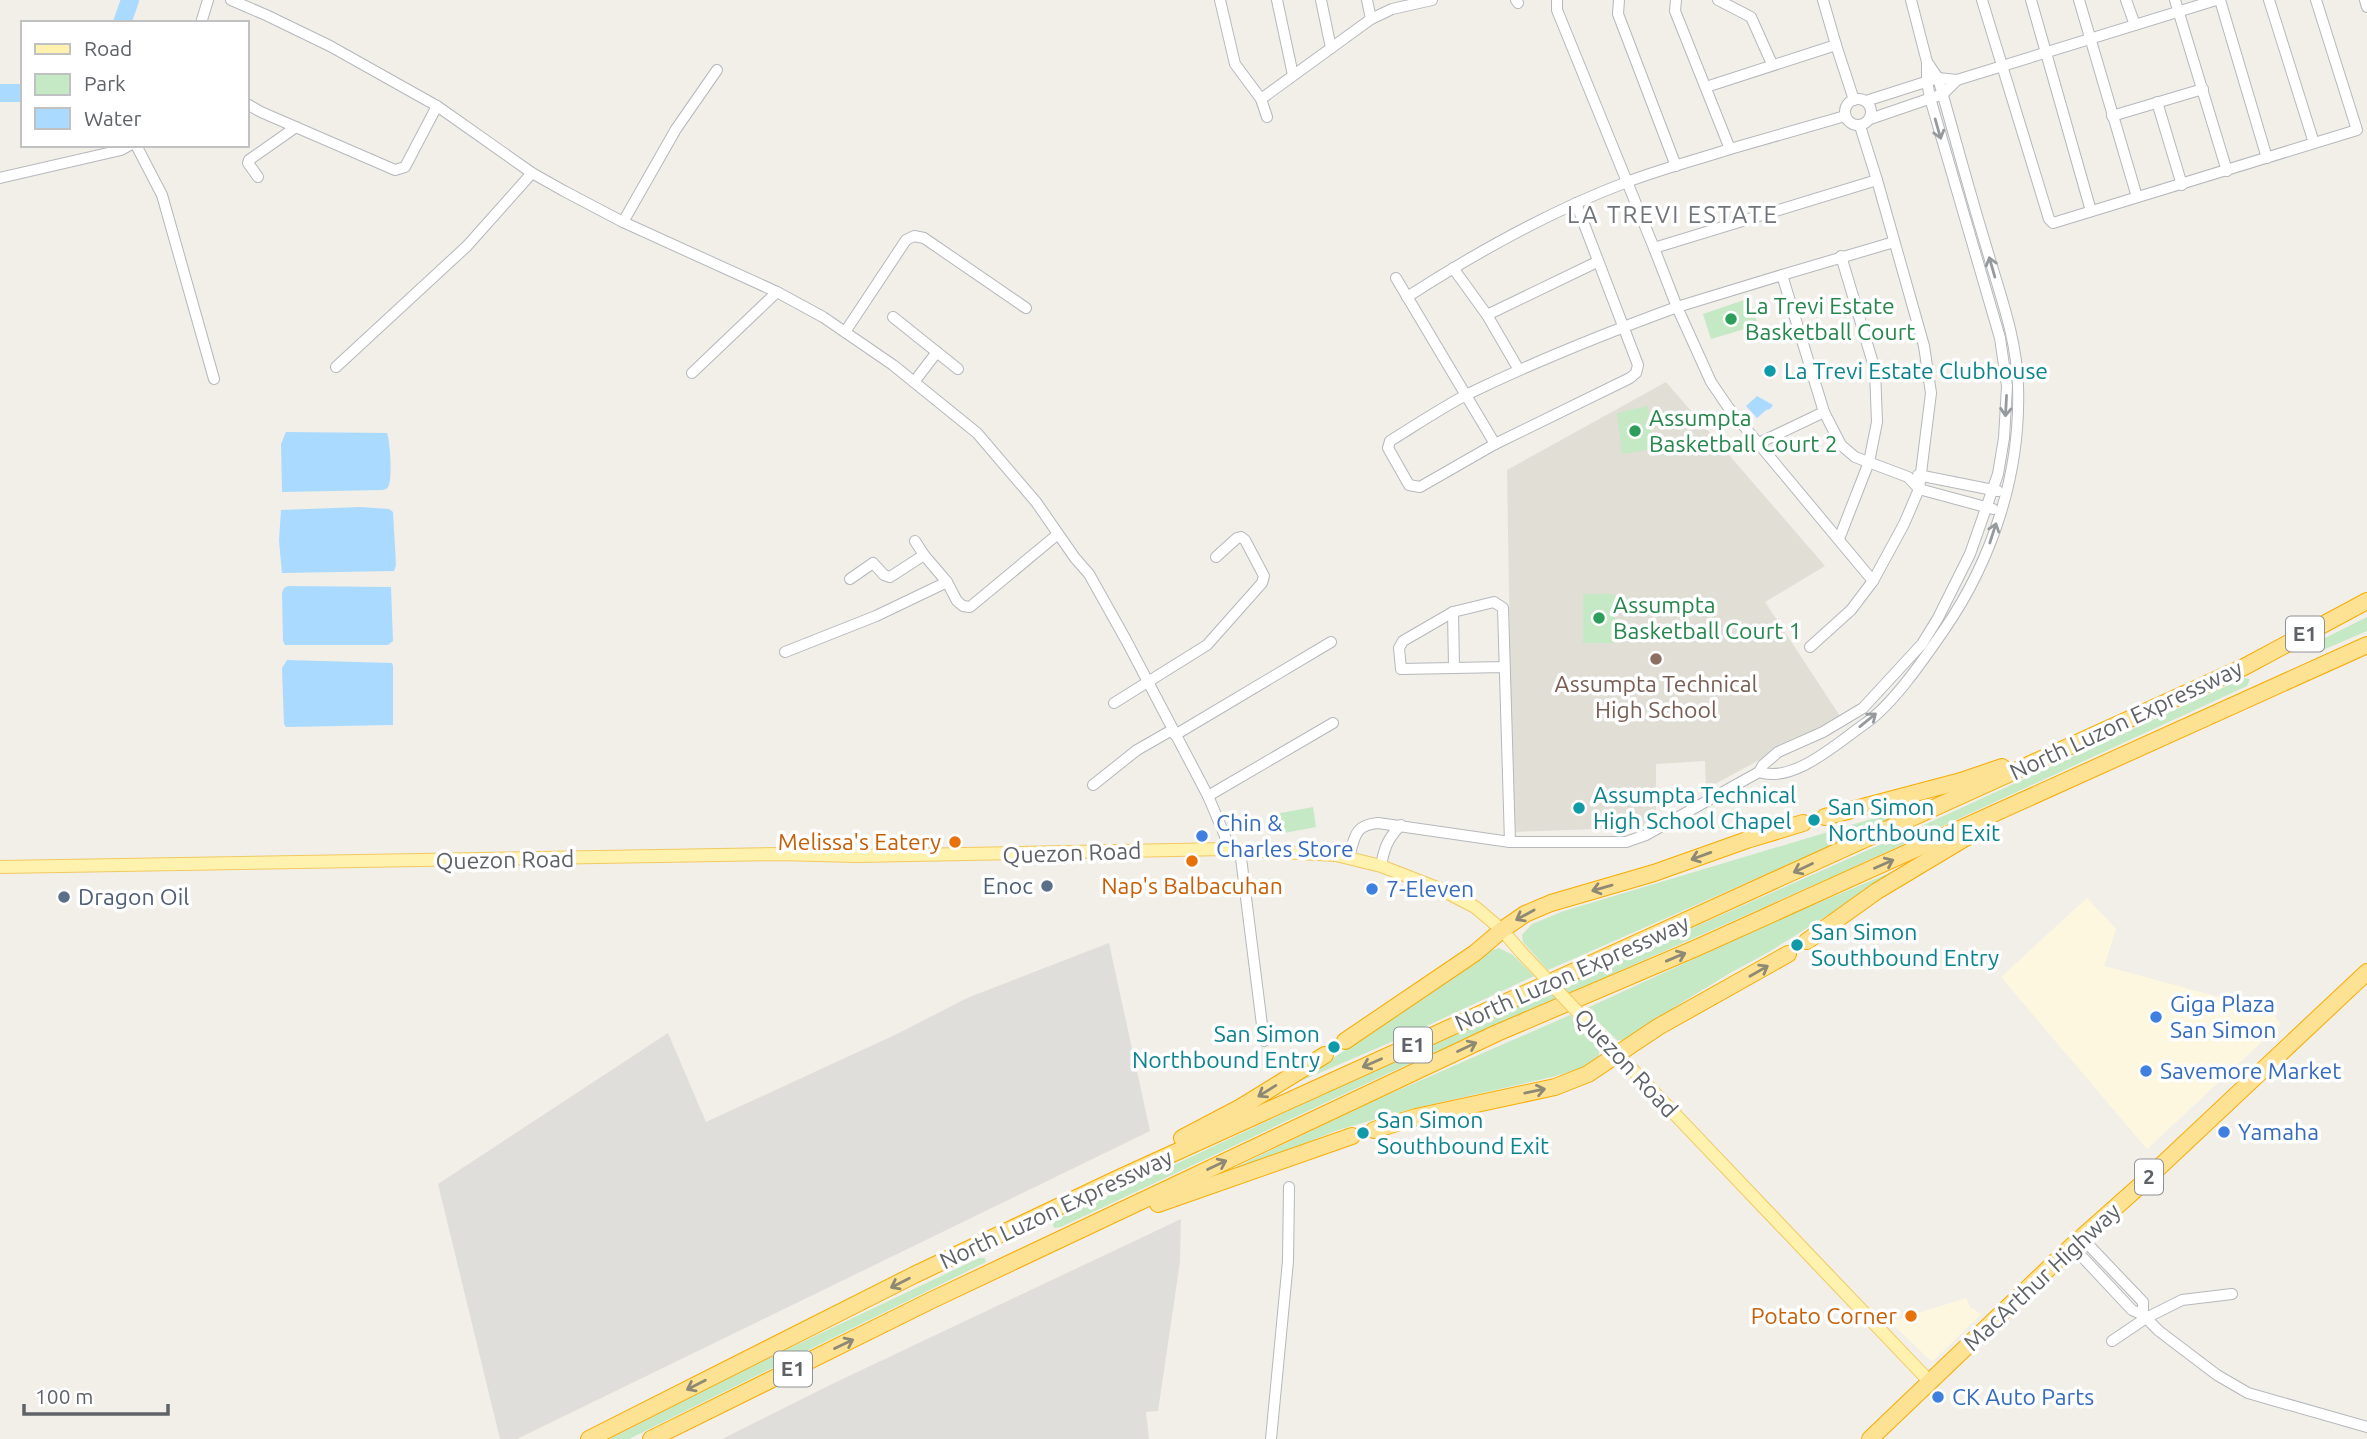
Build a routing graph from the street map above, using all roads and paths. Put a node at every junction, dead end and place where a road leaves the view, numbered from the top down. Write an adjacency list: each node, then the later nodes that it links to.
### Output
1 (208, 0): 27 (street)
2 (231, 0): 50 (street)
3 (1220, 0): 45 (street)
4 (1277, 0): 37 (street)
5 (1321, 0): 31 (street)
6 (1367, 0): 26 (street)
7 (1432, 0): 23 (street)
8 (1557, 0): 69 (street)
9 (1619, 0): 63 (street)
10 (1676, 0): 41 (street)
11 (1718, 0): 34 (street)
12 (1823, 0): 30 (street)
13 (1911, 0): 33 (street)
14 (1982, 0): 35 (street)
15 (2031, 0): 32 (street)
16 (2079, 0): 29 (street)
17 (2126, 0): 28 (street)
18 (2175, 0): 25 (street)
19 (2218, 0): 25 (street); 62 (street)
20 (2269, 0): 58 (street)
21 (2316, 0): 57 (street)
22 (2365, 0): 24 (street)
23 (1414, 2): 26 (street)
24 (2367, 7)
25 (2179, 12): 28 (street); 42 (street)
26 (1371, 19): 31 (street)
27 (202, 21)
28 (2134, 25): 29 (street)
29 (2090, 38): 32 (street); 52 (street)
30 (1836, 45): 34 (street); 46 (street)
31 (1331, 48): 37 (street)
32 (2047, 53): 35 (street); 73 (street)
33 (1927, 62): 38 (street); 40 (street)
34 (1773, 64): 41 (street)
35 (2002, 66): 39 (street); 73 (street)
36 (717, 71): 74 (street)
37 (1293, 75): 45 (street)
38 (1938, 78): 39 (street); 40 (street); 43 (street)
39 (1956, 80): 43 (street)
40 (1927, 82): 44 (street); 47 (street)
41 (1706, 87): 61 (street)
42 (2203, 89): 48 (street); 64 (street)
43 (1943, 93): 44 (street); 90 (street, one-way to 43)
44 (1930, 97): 54 (street); 91 (street, one-way to 91)
45 (1261, 99): 53 (street)
46 (1854, 100): 47 (street); 51 (street)
47 (1866, 101): 54 (street)
48 (2157, 102): 52 (street); 70 (street)
49 (248, 104): 56 (street)
50 (437, 106): 56 (street); 65 (street)
51 (1845, 116): 55 (street); 61 (street)
52 (2112, 116): 71 (street)
53 (1267, 117)
54 (1870, 119): 55 (street)
55 (1860, 126): 68 (street)
56 (296, 127): 66 (street)
57 (2362, 129): 58 (street)
58 (2314, 143): 62 (street)
59 (126, 147): 67 (street)
60 (137, 147): 97 (street)
61 (1730, 149): 63 (street)
62 (2267, 158): 64 (street)
63 (1676, 166): 69 (street)
64 (2227, 171): 70 (street)
65 (532, 173): 74 (street); 93 (street)
66 (258, 177)
67 (0, 178)
68 (1877, 180): 75 (street); 76 (street)
69 (1628, 181): 72 (street); 76 (street)
70 (2182, 185): 71 (street)
71 (2137, 197): 73 (street)
72 (1576, 203): 78 (street); 79 (street)
73 (2091, 211)
74 (623, 222): 82 (street)
75 (1894, 242): 77 (street); 104 (street)
76 (1654, 248): 84 (street)
77 (1841, 256): 80 (street); 103 (street)
78 (1597, 262): 86 (street); 88 (street)
79 (1453, 268): 83 (street); 86 (street)
80 (1782, 275): 84 (street); 100 (street)
81 (1396, 278): 83 (street)
82 (777, 292): 89 (street); 96 (street)
83 (1407, 296): 99 (street)
84 (1677, 307): 88 (street); 101 (street)
85 (1026, 308): 89 (street)
86 (1487, 315): 95 (street)
87 (894, 317): 92 (street)
88 (1622, 327): 95 (street); 102 (street)
89 (845, 332): 98 (street)
90 (2011, 332): 91 (street); 108 (street)
91 (2000, 338): 107 (street, one-way to 107)
92 (937, 352): 94 (street); 98 (street)
93 (336, 367)
94 (958, 369)
95 (1519, 370): 99 (street)
96 (692, 373)
97 (214, 379)
98 (914, 382): 111 (street)
99 (1466, 395): 102 (street); 102 (street)
100 (1824, 412): 101 (street); 103 (street)
101 (1759, 443): 112 (street)
102 (1495, 444)
103 (1869, 462): 105 (street); 112 (street)
104 (1922, 474): 105 (street); 106 (street); 107 (street)
105 (1908, 477): 106 (street)
106 (1919, 489): 109 (street); 117 (street)
107 (1993, 489): 108 (street); 109 (street)
108 (2007, 493): 110 (street)
109 (1987, 508): 110 (street); 132 (street)
110 (2001, 510): 133 (street, one-way to 110)
111 (1058, 534): 118 (street); 128 (street)
112 (1839, 539): 117 (street)
113 (915, 541): 114 (street)
114 (924, 555): 116 (street); 118 (street)
115 (1216, 557): 128 (street)
116 (850, 579)
117 (1873, 581): 123 (street)
118 (947, 583): 124 (street)
119 (2367, 601): 127 (highway, North Luzon Expressway / E1)
120 (1453, 612): 125 (street); 125 (street); 126 (street)
121 (1331, 642): 131 (street)
122 (2367, 645): 137 (highway, North Luzon Expressway / E1)
123 (1810, 647)
124 (785, 652)
125 (1454, 667): 126 (street)
126 (1505, 667): 143 (street)
127 (2244, 667): 140 (highway); 159 (highway, North Luzon Expressway / E1, one-way to 159)
128 (1148, 682): 129 (street); 131 (street)
129 (1114, 703)
130 (1333, 723): 139 (street)
131 (1174, 732): 138 (street); 139 (street)
132 (1823, 732): 133 (street); 134 (street)
133 (1833, 746): 135 (street)
134 (1783, 750): 135 (street); 136 (street)
135 (1791, 771): 136 (street)
136 (1759, 772): 143 (street)
137 (2077, 777): 150 (highway); 167 (highway, North Luzon Expressway / E1, one-way to 137)
138 (1093, 785)
139 (1208, 796): 144 (street)
140 (1825, 817)
141 (1803, 823): 149 (highway, one-way to 149)
142 (1401, 825): 143 (street); 146 (street); 147 (street)
143 (1510, 842)
144 (1226, 849): 145 (main road, Quezon Road); 148 (main road, Quezon Road)
145 (1240, 850): 146 (main road, Quezon Road); 153 (street)
146 (1349, 857): 147 (main road, Quezon Road)
147 (1381, 866): 149 (main road, Quezon Road)
148 (0, 867)
149 (1502, 930): 154 (highway); 156 (main road, Quezon Road, bridge)
150 (1807, 941)
151 (1788, 954): 156 (highway, one-way to 151)
152 (2367, 972): 161 (highway, MacArthur Highway / 2)
153 (1264, 1041)
154 (1345, 1041)
155 (1325, 1055): 159 (highway, one-way to 159)
156 (1617, 1055): 157 (highway, one-way to 156); 170 (main road, Quezon Road)
157 (1374, 1130)
158 (1352, 1136): 167 (highway)
159 (1119, 1178): 172 (highway, North Luzon Expressway / E1, one-way to 172)
160 (1289, 1187): 174 (street)
161 (2077, 1242): 162 (street); 163 (street); 170 (highway, MacArthur Highway / 2)
162 (2110, 1267): 163 (street); 164 (street)
163 (2100, 1276): 165 (street)
164 (2126, 1283): 165 (street); 168 (street)
165 (2115, 1292): 168 (street)
166 (2232, 1294): 168 (street)
167 (934, 1300): 173 (highway, North Luzon Expressway / E1, one-way to 167)
168 (2145, 1317): 169 (street); 171 (street)
169 (2112, 1341)
170 (1931, 1383): 175 (highway, MacArthur Highway / 2)
171 (2367, 1427)
172 (589, 1439)
173 (651, 1439)
174 (1270, 1439)
175 (1870, 1439)

